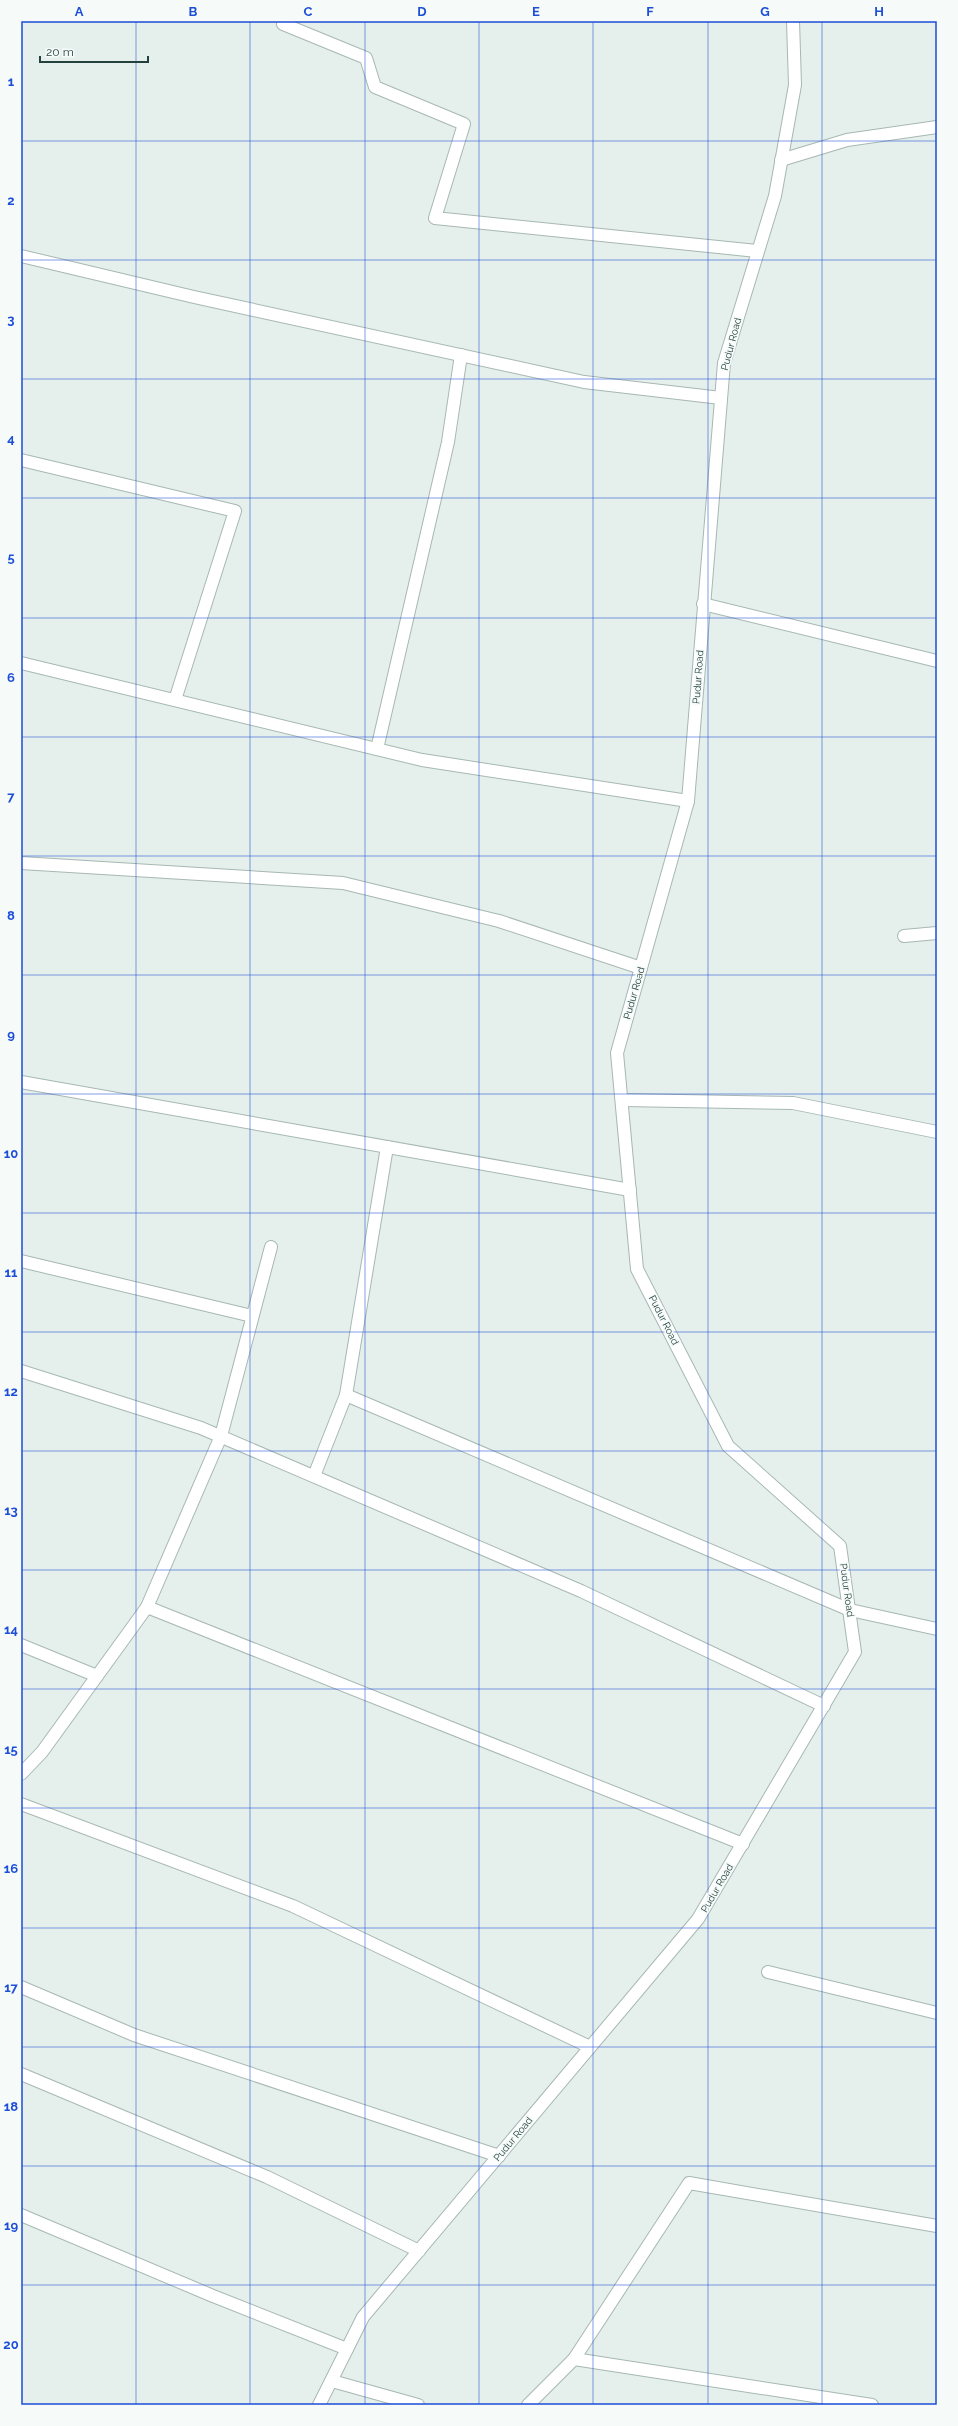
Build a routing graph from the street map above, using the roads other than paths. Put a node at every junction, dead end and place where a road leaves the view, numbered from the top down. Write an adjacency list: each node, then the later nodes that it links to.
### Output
1 (284, 21): 5 (street)
2 (793, 21): 4 (street, Pudur Road)
3 (937, 127): 4 (street)
4 (781, 160): 5 (street, Pudur Road)
5 (757, 251): 8 (street, Pudur Road)
6 (21, 256): 7 (street)
7 (461, 355): 8 (street); 14 (street)
8 (721, 398): 10 (street, Pudur Road)
9 (21, 460): 13 (street)
10 (703, 604): 11 (street); 15 (street, Pudur Road)
11 (937, 661)
12 (21, 663): 13 (street)
13 (175, 700): 14 (street)
14 (377, 749): 15 (street)
15 (688, 801): 19 (street, Pudur Road)
16 (21, 863): 19 (street)
17 (937, 933): 18 (street)
18 (904, 936)
19 (641, 968): 21 (street, Pudur Road)
20 (21, 1082): 23 (street)
21 (622, 1100): 22 (street); 24 (street, Pudur Road)
22 (937, 1132)
23 (387, 1147): 24 (street); 29 (street)
24 (630, 1190): 33 (street, Pudur Road)
25 (271, 1247): 27 (street)
26 (21, 1261): 27 (street)
27 (252, 1316): 30 (street)
28 (21, 1371): 30 (street)
29 (346, 1395): 31 (street); 33 (street)
30 (221, 1436): 31 (street); 32 (street)
31 (314, 1476): 37 (street)
32 (147, 1607): 36 (street); 40 (street)
33 (850, 1610): 34 (street); 37 (street, Pudur Road)
34 (937, 1629)
35 (21, 1645): 36 (street)
36 (97, 1676): 38 (street)
37 (824, 1706): 40 (street, Pudur Road)
38 (21, 1774)
39 (21, 1804): 44 (street)
40 (743, 1844): 44 (street, Pudur Road)
41 (768, 1972): 43 (street)
42 (21, 1986): 46 (street)
43 (937, 2013)
44 (590, 2047): 46 (street, Pudur Road)
45 (21, 2074): 49 (street)
46 (499, 2156): 49 (street, Pudur Road)
47 (21, 2215): 50 (street)
48 (937, 2226): 51 (street)
49 (419, 2251): 50 (street, Pudur Road)
50 (348, 2349): 52 (street, Pudur Road)
51 (574, 2359): 55 (street); 56 (street)
52 (332, 2381): 53 (street, Pudur Road); 54 (street)
53 (320, 2405)
54 (418, 2405)
55 (528, 2405)
56 (872, 2405)

